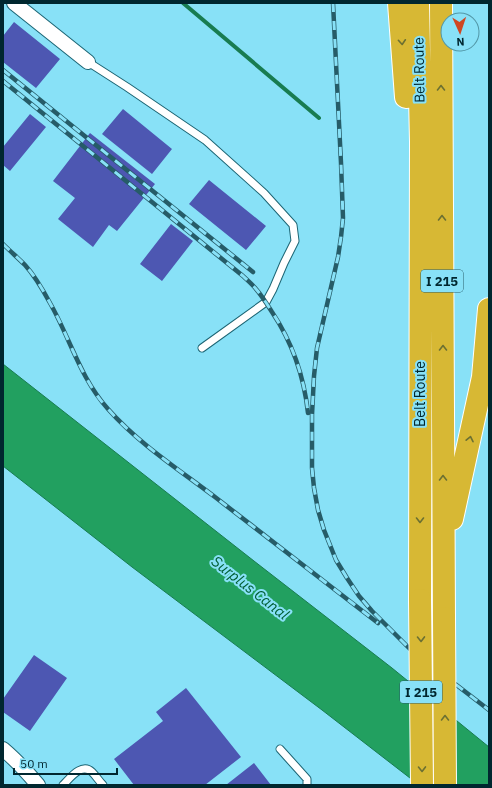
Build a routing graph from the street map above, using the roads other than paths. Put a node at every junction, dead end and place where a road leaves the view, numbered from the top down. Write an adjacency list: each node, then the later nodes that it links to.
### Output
1 (14, 3): 5 (street)
2 (399, 3): 6 (highway, one-way to 6)
3 (418, 3): 6 (highway, Belt Route / I 215)
4 (441, 3): 9 (highway, Belt Route / I 215, one-way to 4)
5 (88, 62): 8 (lane)
6 (420, 201): 16 (highway, Belt Route / I 215, one-way to 16, bridge)
7 (489, 309): 9 (highway, one-way to 7)
8 (202, 348)
9 (443, 559): 17 (highway, Belt Route / I 215, one-way to 9, bridge)
10 (3, 749): 12 (street)
11 (280, 749): 15 (lane)
12 (38, 785)
13 (63, 785): 14 (lane)
14 (103, 785)
15 (307, 785)
16 (422, 785)
17 (445, 785)

